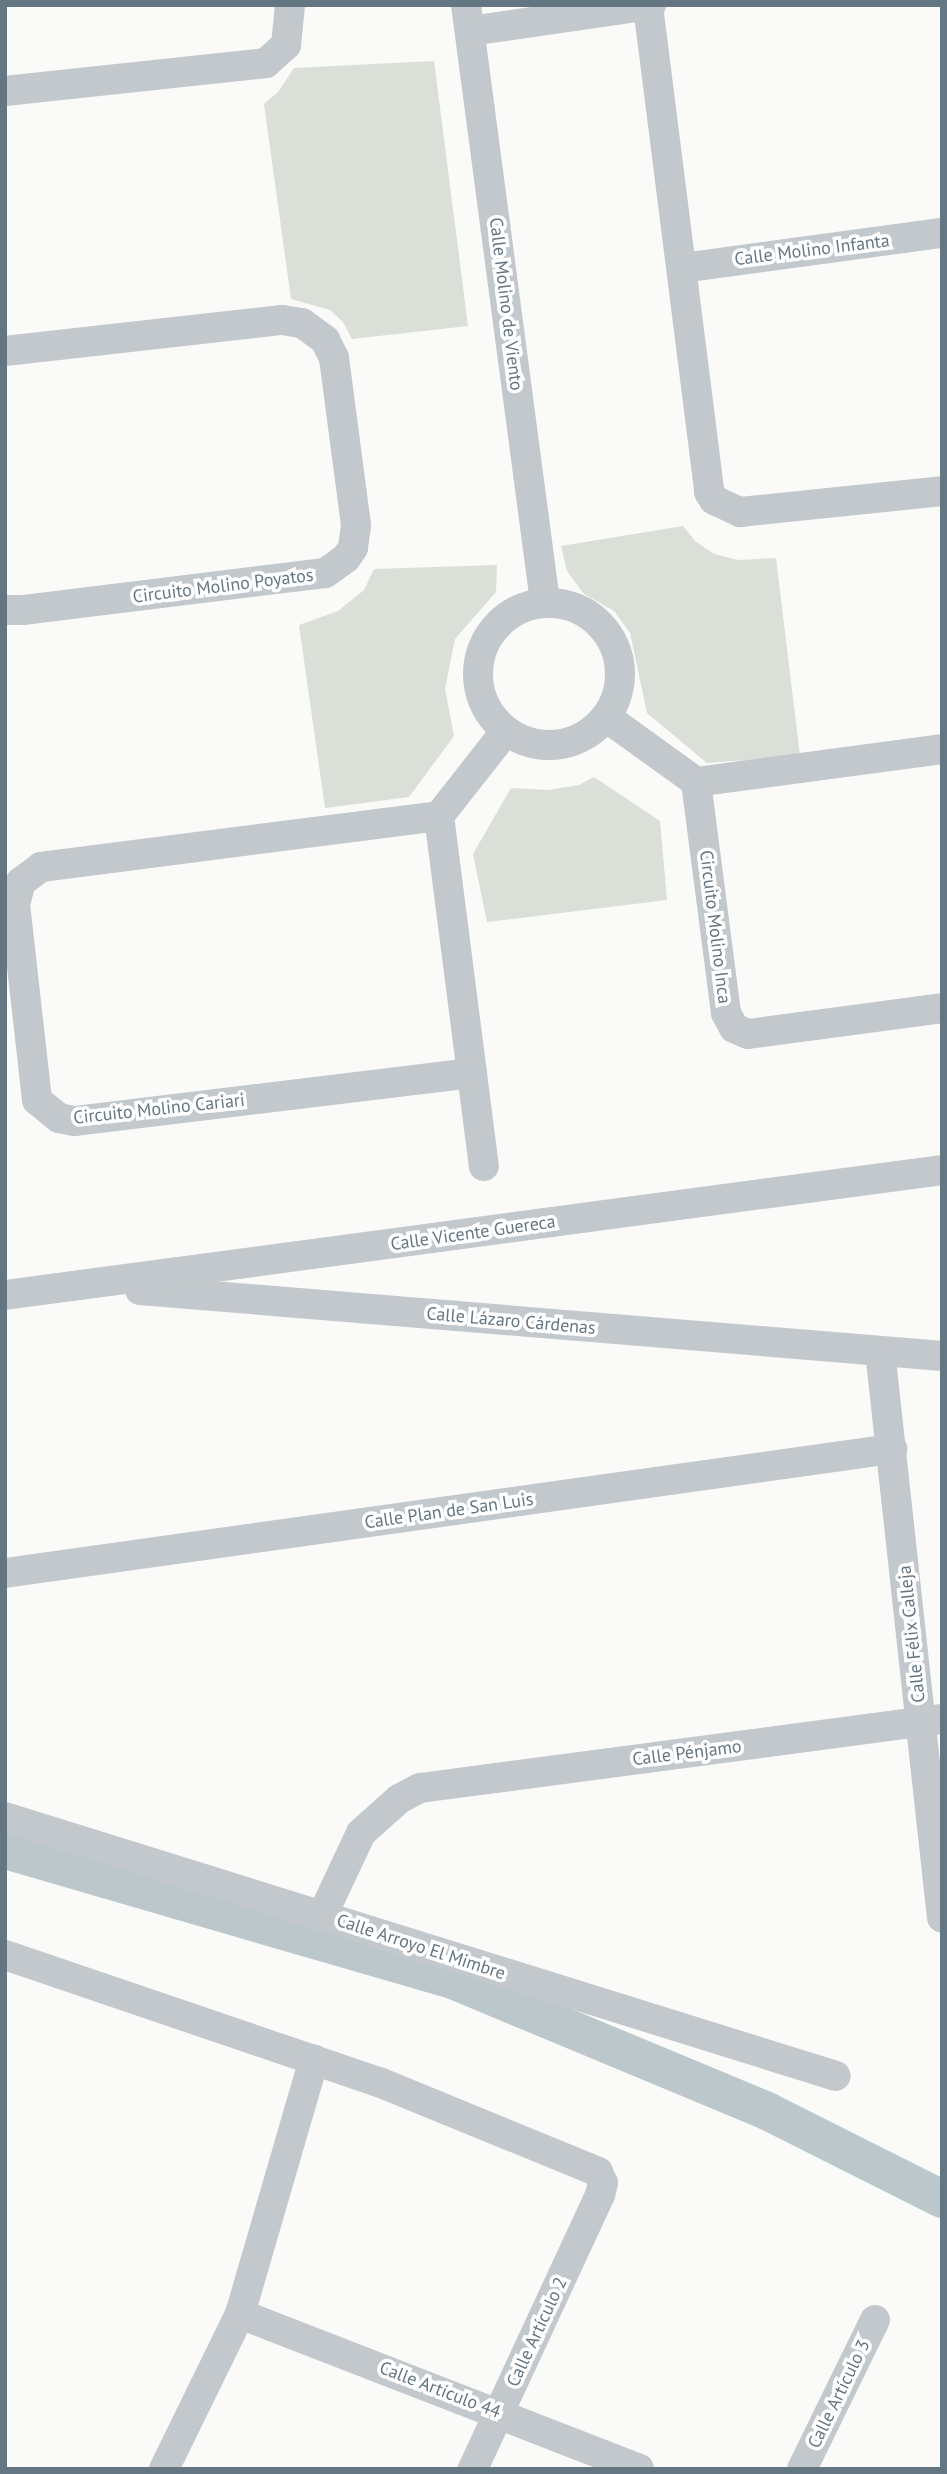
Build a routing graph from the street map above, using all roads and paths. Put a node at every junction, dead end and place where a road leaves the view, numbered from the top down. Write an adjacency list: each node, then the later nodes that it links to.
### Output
1 (290, 5): 4 (street)
2 (649, 6): 3 (street); 6 (street)
3 (468, 18): 9 (street, Calle Molino de Viento)
4 (5, 91)
5 (942, 233): 6 (street, Calle Molino Infanta)
6 (682, 268): 8 (street)
7 (5, 351): 10 (street, Circuito Molino Poyatos)
8 (942, 491)
9 (545, 602): 11 (street); 12 (street)
10 (6, 610)
11 (606, 717): 12 (street); 14 (street)
12 (506, 731): 15 (street)
13 (942, 749): 14 (street)
14 (696, 782): 16 (street, Circuito Molino Inca)
15 (439, 816): 17 (street); 17 (street, Circuito Molino Cariari)
16 (942, 1008)
17 (472, 1073): 18 (street)
18 (484, 1166)
19 (942, 1170): 20 (street, Calle Vicente Guereca)
20 (81, 1285): 21 (street, Calle Vicente Guereca); 22 (street, Calle Lázaro Cárdenas)
21 (5, 1296)
22 (880, 1351): 23 (street, Calle Lázaro Cárdenas); 24 (street, Calle Félix Calleja)
23 (942, 1356)
24 (892, 1449): 25 (street, Calle Plan de San Luis); 26 (street, Calle Félix Calleja)
25 (5, 1573)
26 (931, 1721): 28 (street, Calle Pénjamo); 29 (street, Calle Félix Calleja)
27 (5, 1817): 28 (street, Calle Arroyo El Mimbre)
28 (322, 1916): 32 (street, Calle Arroyo El Mimbre)
29 (942, 1918)
30 (5, 1955): 31 (street)
31 (313, 2060): 33 (street); 35 (street, Calle Artículo 2)
32 (836, 2076)
33 (240, 2314): 35 (street, Calle Artículo 44); 36 (street)
34 (876, 2320): 39 (street, Calle Artículo 3)
35 (499, 2413): 37 (street, Calle Artículo 2); 38 (street, Calle Artículo 44)
36 (163, 2469)
37 (473, 2469)
38 (639, 2469)
39 (802, 2469)

